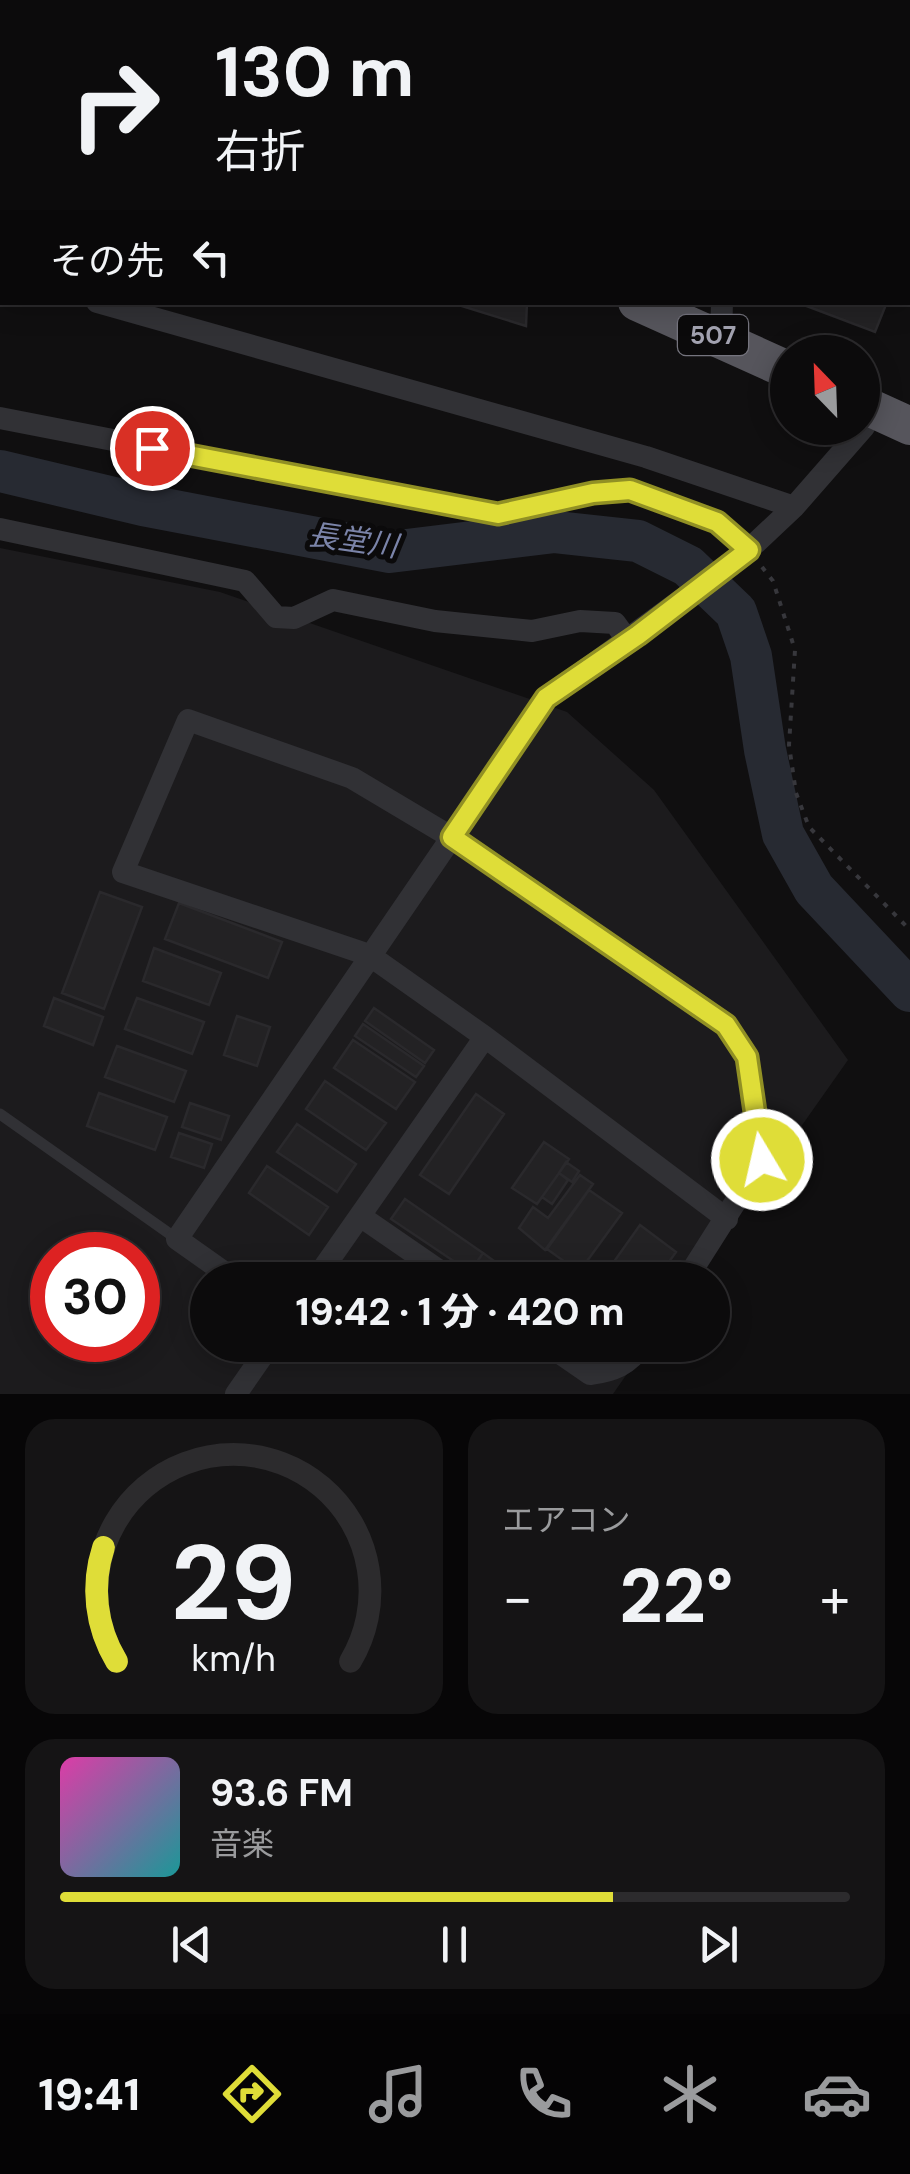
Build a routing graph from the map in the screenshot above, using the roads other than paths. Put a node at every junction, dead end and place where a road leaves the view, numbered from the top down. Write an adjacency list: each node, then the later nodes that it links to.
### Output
1 (108, 305): 9 (street)
2 (650, 305): 3 (highway, 507)
3 (722, 321): 4 (highway, 507)
4 (770, 357)
5 (880, 412): 7 (highway)
6 (0, 418): 11 (street)
7 (910, 426)
8 (848, 445): 9 (street)
9 (794, 507): 11 (street)
10 (0, 529): 12 (street)
11 (746, 552): 12 (street)
12 (633, 638): 13 (street)
13 (452, 837): 14 (street); 14 (street); 18 (street)
14 (369, 956): 15 (street); 19 (street)
15 (485, 1037): 17 (street); 18 (street)
16 (0, 1114): 19 (lane)
17 (360, 1216): 21 (street); 22 (street)
18 (727, 1220): 23 (street)
19 (177, 1239): 20 (street)
20 (210, 1262)
21 (328, 1262)
22 (427, 1262)
23 (698, 1262)
24 (258, 1362): 27 (street)
25 (573, 1362): 26 (street)
26 (627, 1362)
27 (236, 1394)

